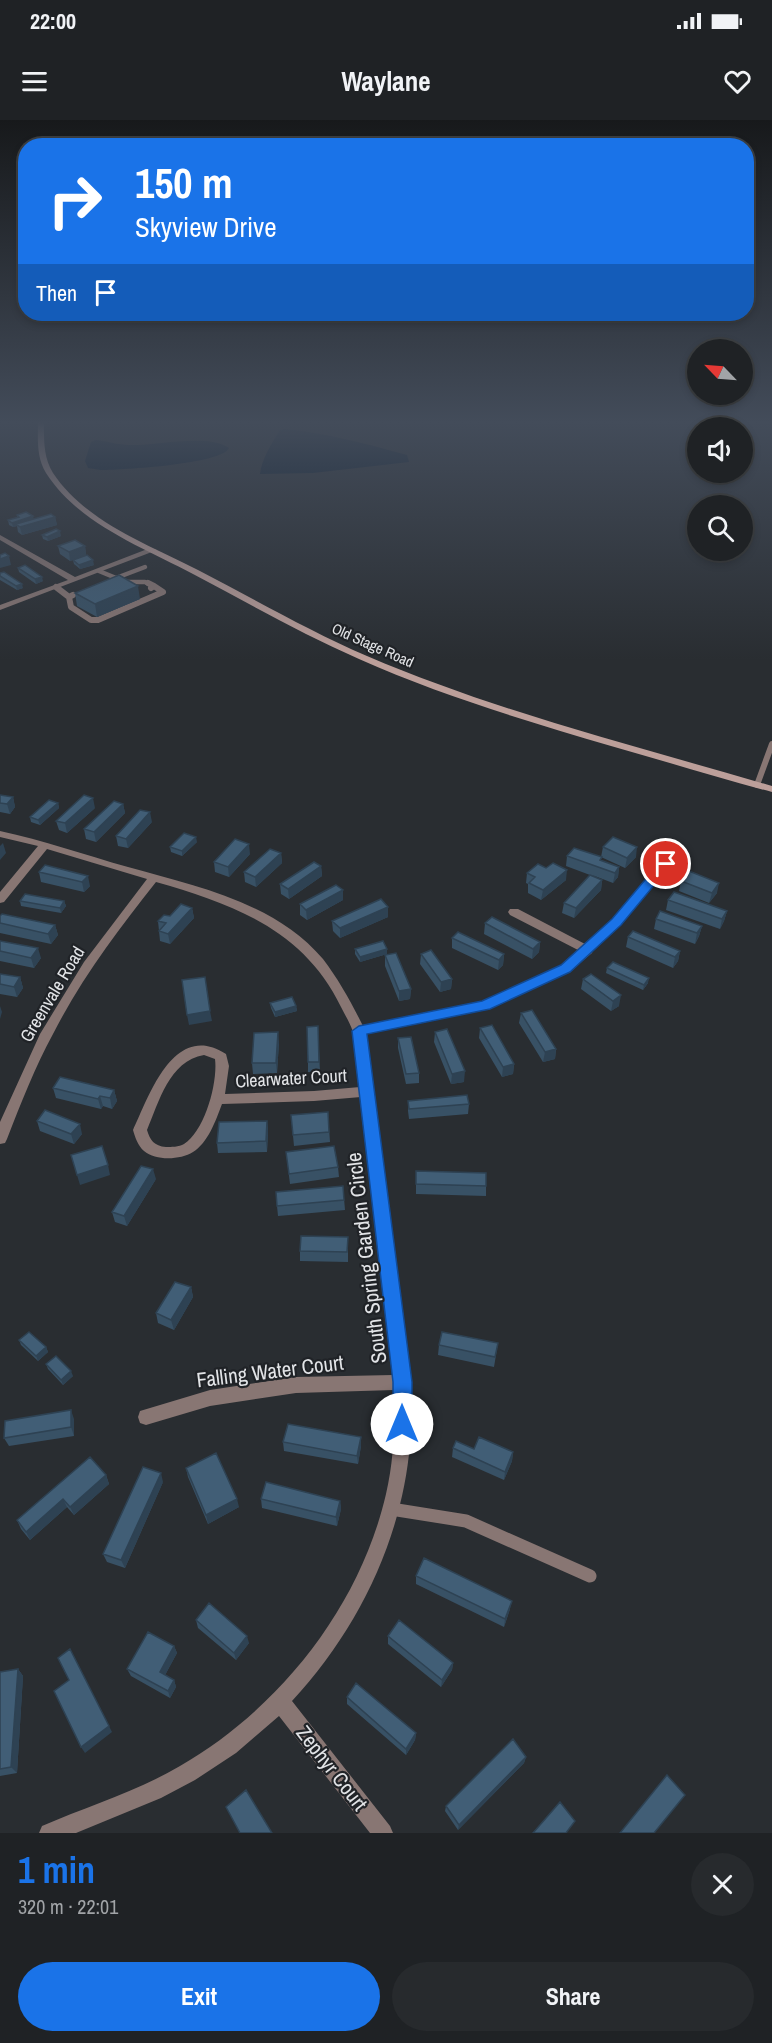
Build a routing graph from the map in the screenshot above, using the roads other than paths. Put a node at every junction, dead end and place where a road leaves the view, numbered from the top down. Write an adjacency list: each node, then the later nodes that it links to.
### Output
1 (76, 500): 3 (main road, Old Stage Road)
2 (0, 537): 7 (street)
3 (153, 550): 5 (street); 16 (main road, Old Stage Road)
4 (145, 567): 6 (lane)
5 (99, 571): 6 (lane); 7 (street)
6 (116, 578): 8 (lane); 9 (lane)
7 (74, 580): 10 (street)
8 (107, 582)
9 (123, 582): 11 (lane); 13 (lane)
10 (56, 587): 13 (lane); 14 (street)
11 (132, 587)
12 (78, 593): 13 (lane)
13 (69, 597)
14 (0, 608)
15 (772, 744): 16 (lane)
16 (757, 785): 17 (main road, Old Stage Road)
17 (772, 789)
18 (0, 834): 19 (street, South Spring Garden Circle)
19 (44, 846): 21 (street, South Spring Garden Circle); 22 (street)
20 (677, 850): 24 (street)
21 (154, 877): 25 (street, South Spring Garden Circle); 28 (street, Greenvale Road)
22 (0, 899)
23 (514, 912): 24 (street)
24 (588, 950): 25 (street)
25 (359, 1031): 26 (street, South Spring Garden Circle)
26 (368, 1091): 27 (street, Clearwater Court); 29 (street, South Spring Garden Circle)
27 (216, 1099): 27 (street)
28 (0, 1139)
29 (402, 1382): 30 (street, Falling Water Court); 31 (street, South Spring Garden Circle)
30 (146, 1417)
31 (391, 1509): 32 (lane); 33 (street, South Spring Garden Circle)
32 (590, 1576)
33 (280, 1702): 34 (street, South Spring Garden Circle); 35 (street, Zephyr Court)
34 (49, 1833)
35 (383, 1833)

